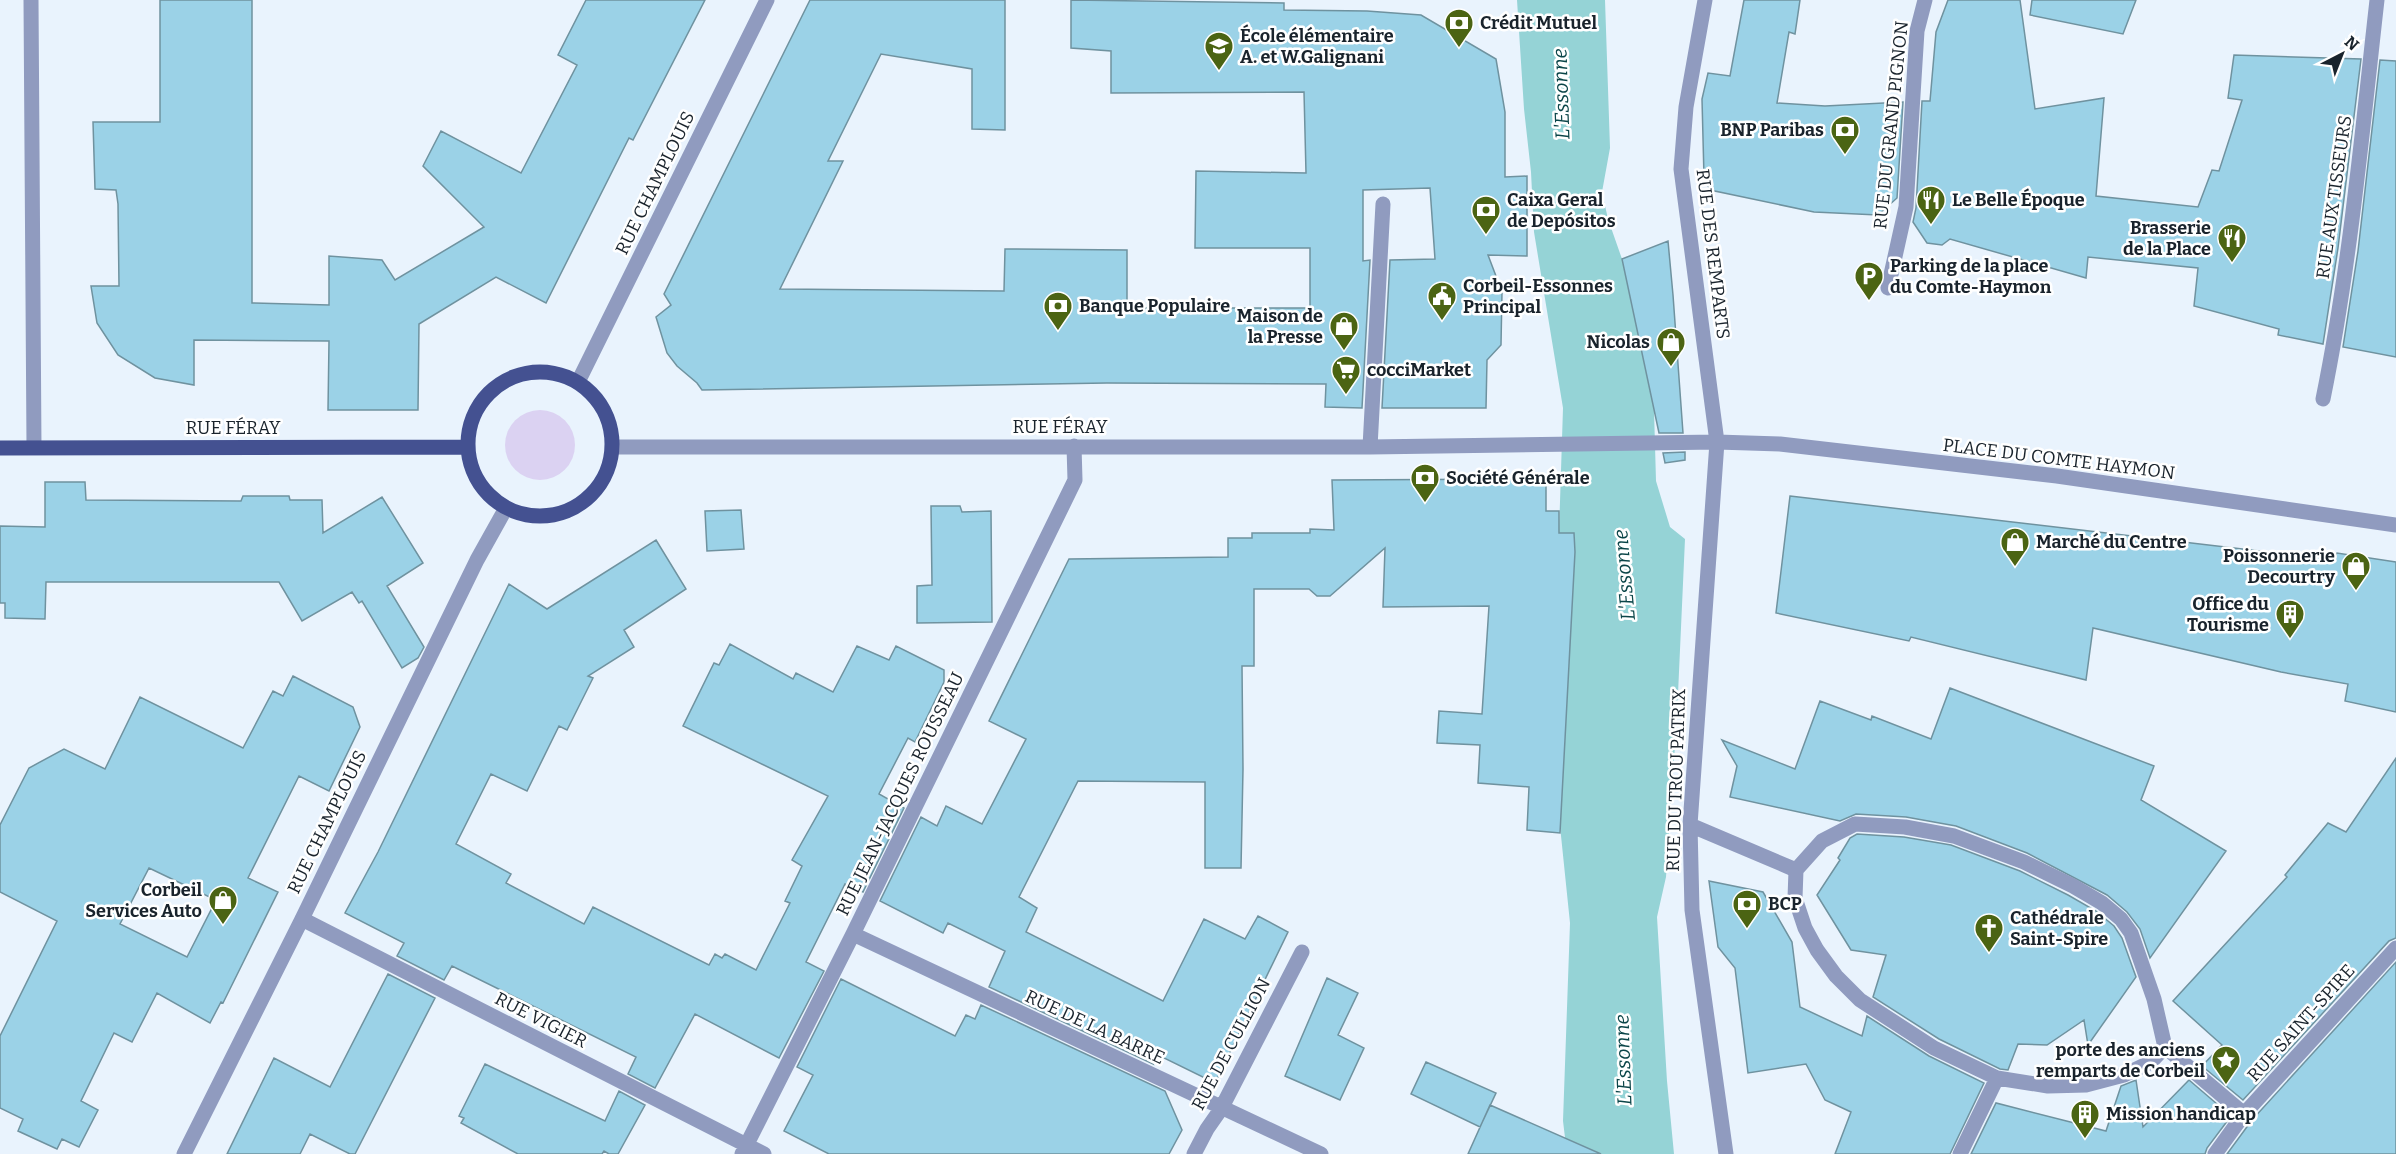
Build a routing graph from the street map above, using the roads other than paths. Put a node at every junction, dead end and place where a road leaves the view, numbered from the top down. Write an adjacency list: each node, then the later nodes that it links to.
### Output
1 (31, 0): 13 (street)
2 (767, 0): 8 (street, RUE CHAMPLOUIS)
3 (1705, 0): 10 (street, RUE DES REMPARTS)
4 (1925, 0): 7 (street, RUE DU GRAND PIGNON)
5 (2377, 0): 9 (street, RUE AUX TISSEURS)
6 (1383, 204): 16 (street)
7 (1888, 288)
8 (578, 382): 14 (main road); 15 (main road)
9 (2323, 399)
10 (1717, 442): 12 (street, PLACE DU COMTE HAYMON); 19 (street, PLACE DU COMTE HAYMON); 20 (street, RUE DU TROU PATRIX)
11 (1074, 446): 15 (street, RUE FÉRAY); 16 (street, RUE FÉRAY); 23 (street, RUE JEAN-JACQUES ROUSSEAU)
12 (1508, 446): 16 (street, RUE FÉRAY)
13 (34, 447): 14 (main road, RUE FÉRAY); 17 (main road, RUE FÉRAY)
14 (467, 447): 18 (main road)
15 (613, 447): 18 (main road)
16 (1370, 447)
17 (0, 448)
18 (506, 508): 22 (street, RUE CHAMPLOUIS)
19 (2396, 525)
20 (1690, 825): 21 (street); 35 (street, RUE DU TROU PATRIX)
21 (1796, 870): 26 (street); 27 (street)
22 (302, 919): 30 (street, RUE VIGIER); 31 (street, RUE CHAMPLOUIS)
23 (853, 934): 28 (street, RUE DE LA BARRE); 30 (street, RUE JEAN-JACQUES ROUSSEAU)
24 (2396, 948): 29 (street, RUE SAINT-SPIRE)
25 (1302, 952): 28 (street, RUE DE CULLION)
26 (2165, 1047): 27 (street); 29 (street)
27 (1997, 1078): 36 (street)
28 (1221, 1109): 33 (street, RUE DE CULLION); 34 (street, RUE DE LA BARRE)
29 (2244, 1114): 37 (street, RUE SAINT-SPIRE)
30 (744, 1150): 32 (street, RUE VIGIER)
31 (184, 1154)
32 (764, 1154)
33 (1194, 1154)
34 (1321, 1154)
35 (1726, 1154)
36 (1960, 1154)
37 (2215, 1154)

